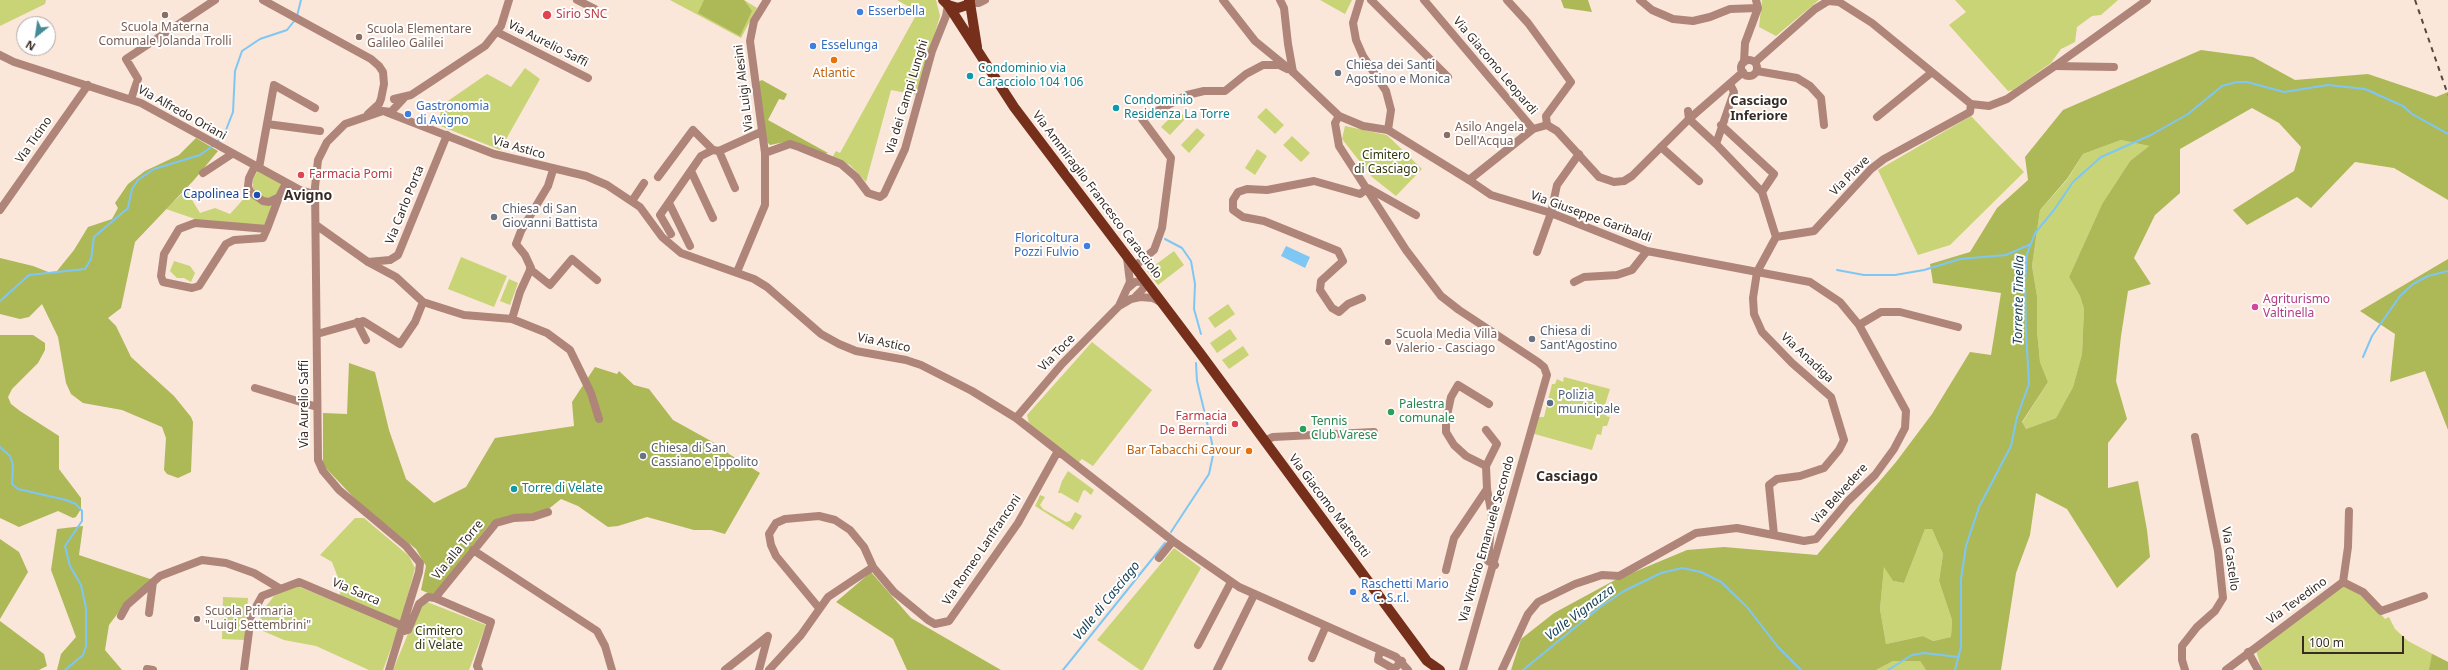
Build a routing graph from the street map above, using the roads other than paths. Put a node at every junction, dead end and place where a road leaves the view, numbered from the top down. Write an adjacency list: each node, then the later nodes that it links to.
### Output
1 (215, 0): 34 (street)
2 (263, 0): 36 (street, Via Astico)
3 (509, 0): 19 (street, Via Aurelio Saffi)
4 (577, 0): 18 (street)
5 (768, 0): 48 (street, Via Luigi Alesini)
6 (1223, 0): 27 (street)
7 (1280, 0): 27 (street)
8 (1360, 0): 46 (street)
9 (1371, 0): 30 (street)
10 (1424, 0): 45 (street, Via Giacomo Leopardi)
11 (1507, 0): 42 (street)
12 (1640, 0): 17 (street)
13 (2147, 0): 24 (street)
14 (1840, 1): 23 (street); 29 (street)
15 (976, 2): 16 (main road); 20 (main road, Via Ammiraglio Francesco Caracciolo)
16 (945, 3): 20 (main road, Via Ammiraglio Francesco Caracciolo); 53 (street, Via dei Campi Lunghi)
17 (1757, 4): 22 (street)
18 (595, 9)
19 (497, 32): 31 (street, Via Aurelio Saffi); 36 (street, Via Aurelio Saffi)
20 (977, 48): 83 (main road, Via Ammiraglio Francesco Caracciolo)
21 (0, 55): 33 (street, Via Alfredo Oriani)
22 (1744, 62): 23 (street); 28 (street)
23 (1755, 62): 26 (street)
24 (2055, 66): 25 (street); 35 (street)
25 (2114, 67)
26 (1757, 71): 28 (street); 44 (street)
27 (1293, 72): 39 (street); 85 (street)
28 (1743, 72): 32 (street)
29 (1931, 73): 35 (street); 40 (street)
30 (1448, 77)
31 (588, 78)
32 (1730, 84): 38 (street); 43 (street)
33 (88, 85): 34 (street, Via Alfredo Oriani); 72 (street, Via Ticino)
34 (131, 99): 54 (street, Via Alfredo Oriani)
35 (1972, 104): 79 (street, Via Piave)
36 (388, 105): 49 (street, Via Astico); 68 (street, Via Aurelio Saffi)
37 (315, 108): 41 (street)
38 (1688, 115): 50 (street); 51 (street)
39 (1339, 116): 46 (street); 66 (street)
40 (1877, 117)
41 (267, 124): 47 (street); 56 (street)
42 (1547, 125): 45 (street); 55 (street)
43 (1721, 125): 50 (street); 67 (street)
44 (1824, 125)
45 (1533, 129): 61 (street)
46 (1388, 130): 61 (street, Via Giuseppe Garibaldi)
47 (320, 131)
48 (761, 132): 52 (street); 53 (street, Via Luigi Alesini)
49 (447, 135): 57 (street, Via Astico); 84 (street, Via Carlo Porta)
50 (1716, 144): 67 (street)
51 (1661, 148): 55 (street); 62 (street)
52 (716, 151): 58 (street); 60 (street); 65 (street)
53 (764, 153): 87 (street)
54 (232, 154): 56 (street, Via Alfredo Oriani); 59 (street)
55 (1578, 154): 73 (street)
56 (257, 167): 63 (street, Via Alfredo Oriani); 69 (street)
57 (553, 170): 70 (street, Via Astico); 86 (street)
58 (690, 171): 71 (street); 75 (street)
59 (203, 173)
60 (658, 177)
61 (1469, 180): 73 (street, Via Giuseppe Garibaldi)
62 (1698, 181)
63 (286, 183): 68 (street, Via Alfredo Oriani); 69 (street)
64 (644, 183): 70 (street)
65 (735, 188)
66 (1368, 188): 74 (street); 94 (street); 123 (street, Via Vittorio Emanuele Secondo)
67 (1762, 192): 79 (street)
68 (315, 194): 76 (street, Via Aurelio Saffi)
69 (278, 197): 77 (street)
70 (632, 201): 87 (street, Via Astico)
71 (669, 203): 78 (street); 80 (street)
72 (0, 210)
73 (1551, 213): 81 (street, Via Giuseppe Garibaldi); 82 (street)
74 (1416, 216)
75 (713, 218)
76 (316, 225): 84 (street); 102 (street, Via Aurelio Saffi)
77 (267, 229): 77 (street)
78 (671, 234)
79 (1776, 237): 88 (street)
80 (690, 246)
81 (1647, 251): 88 (street, Via Giuseppe Garibaldi); 91 (street)
82 (1537, 252)
83 (1125, 253): 85 (main road, Via Ammiraglio Francesco Caracciolo); 92 (street, Via Toce)
84 (368, 262): 95 (street)
85 (1135, 266): 90 (main road, Via Ammiraglio Francesco Caracciolo)
86 (530, 269): 89 (street); 98 (street)
87 (737, 272): 108 (street, Via Astico)
88 (1757, 272): 100 (street, Via Belvedere); 119 (street, Via Anadiga)
89 (597, 280)
90 (1146, 281): 92 (street); 93 (street, Via Toce); 96 (main road, Via Ammiraglio Francesco Caracciolo)
91 (1574, 282)
92 (1128, 289): 97 (street, Via Toce)
93 (1135, 297): 96 (street); 97 (street, Via Toce)
94 (1362, 298)
95 (423, 302): 98 (street); 99 (street)
96 (1162, 303): 104 (main road, Via Ammiraglio Francesco Caracciolo)
97 (1119, 306): 108 (street, Via Toce)
98 (512, 318): 109 (street)
99 (357, 322): 102 (street); 103 (street)
100 (1859, 325): 101 (street); 119 (street, Via Belvedere)
101 (1958, 327)
102 (317, 334): 107 (street, Via Aurelio Saffi)
103 (366, 340)
104 (1200, 353): 113 (main road, Via Giacomo Matteotti)
105 (255, 388): 107 (street)
106 (1489, 404): 115 (street)
107 (317, 407): 137 (street, Via Aurelio Saffi)
108 (1016, 418): 114 (street, Via Astico)
109 (599, 419)
110 (1486, 430): 115 (street)
111 (1374, 432): 113 (street)
112 (2195, 437): 153 (street, Via Castello)
113 (1264, 441): 150 (main road, Via Giacomo Matteotti)
114 (1058, 451): 120 (street, Via Astico); 124 (street, Via Romeo Lanfranconi)
115 (1486, 466): 116 (street)
116 (1487, 489): 123 (street); 125 (street)
117 (2349, 511): 128 (street, Via Tevedino)
118 (548, 512): 121 (street, Via alla Torre)
119 (1774, 535): 152 (street, Via Belvedere)
120 (1173, 541): 122 (street); 127 (street, Via Astico)
121 (473, 550): 132 (street, Via alla Torre); 144 (street)
122 (1159, 558)
123 (1495, 565): 151 (street, Via Vittorio Emanuele Secondo)
124 (874, 567): 133 (street); 133 (street, Via Romeo Lanfranconi)
125 (1446, 570)
126 (153, 582): 129 (street); 134 (street); 135 (street)
127 (1231, 582): 130 (street, Via Astico); 138 (street)
128 (2343, 582): 131 (street); 139 (street, Via Tevedino)
129 (279, 588): 137 (street, Via Sarca); 141 (street)
130 (1254, 595): 136 (street, Via Astico); 148 (street)
131 (2424, 596)
132 (435, 598): 137 (street); 143 (street)
133 (819, 608): 147 (street)
134 (148, 613)
135 (121, 616)
136 (1326, 626): 140 (street); 149 (street, Via Astico)
137 (402, 629): 142 (street, Via Aurelio Saffi)
138 (1198, 646)
139 (2248, 652): 154 (street); 155 (street)
140 (1312, 658)
141 (244, 670)
142 (389, 670)
143 (479, 670)
144 (612, 670)
145 (724, 670): 146 (street)
146 (759, 670)
147 (769, 670)
148 (1217, 670)
149 (1408, 670)
150 (1440, 670)
151 (1463, 670)
152 (1502, 670)
153 (2185, 670)
154 (2226, 670)
155 (2258, 670)

